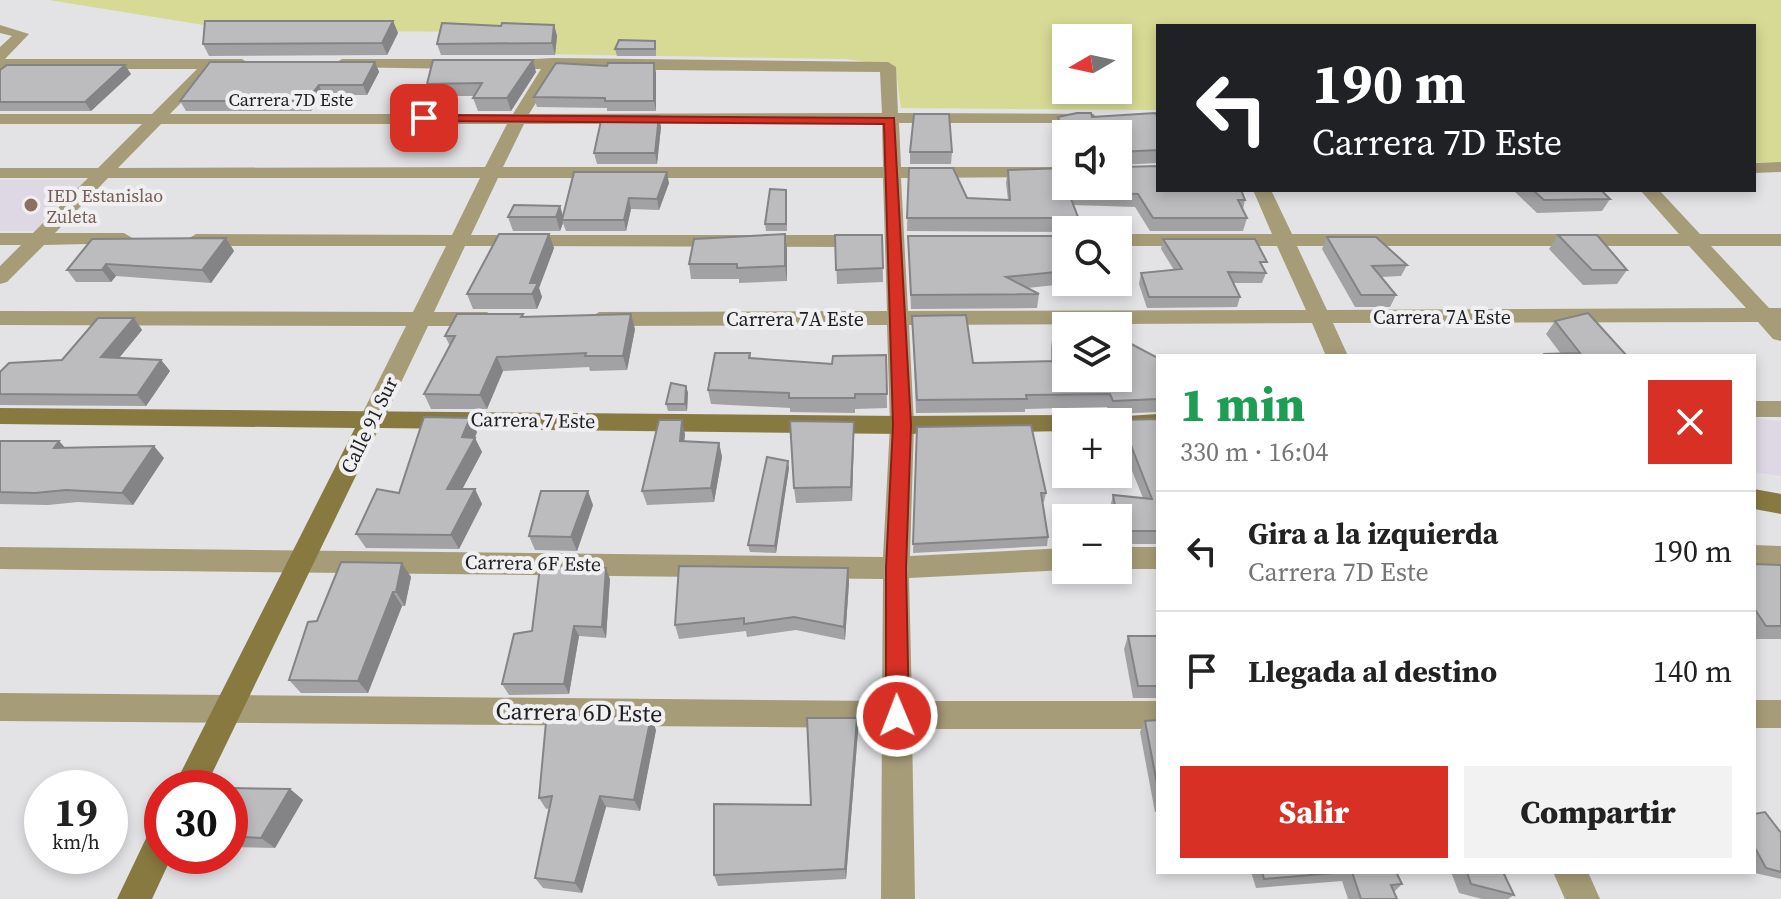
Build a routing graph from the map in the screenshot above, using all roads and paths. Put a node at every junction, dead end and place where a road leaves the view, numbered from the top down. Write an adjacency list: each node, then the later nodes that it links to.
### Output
1 (0, 29): 2 (street)
2 (0, 56)
3 (553, 63): 7 (street); 9 (street, Calle 91 Sur); 12 (street)
4 (0, 64): 5 (street)
5 (210, 64): 6 (street); 8 (street)
6 (257, 64)
7 (319, 64)
8 (156, 118): 9 (street, Carrera 7D Este); 11 (street, Carrera 7D Este); 17 (street)
9 (518, 118): 12 (street, Carrera 7D Este); 18 (street, Calle 91 Sur)
10 (1111, 118): 12 (street, Carrera 7D Este)
11 (0, 119)
12 (890, 120): 19 (street)
13 (1781, 167): 14 (street)
14 (1756, 168)
15 (1052, 172): 19 (street)
16 (0, 173): 17 (street)
17 (102, 174): 18 (street); 23 (street)
18 (491, 174): 19 (street); 30 (street, Calle 91 Sur)
19 (892, 174): 31 (street)
20 (1263, 192): 27 (street)
21 (1651, 192): 28 (street)
22 (0, 239): 23 (street)
23 (38, 239): 24 (street); 32 (street)
24 (147, 240)
25 (178, 240): 30 (street)
26 (1132, 240): 27 (street)
27 (1285, 240): 28 (street); 34 (street)
28 (1695, 240): 29 (street); 33 (street)
29 (1781, 240)
30 (458, 241): 31 (street); 39 (street, Calle 91 Sur)
31 (902, 241): 38 (street)
32 (0, 278)
33 (1772, 316): 34 (street, Carrera 7A Este); 40 (street)
34 (1319, 317): 38 (street, Carrera 7A Este); 41 (street)
35 (0, 318): 39 (street)
36 (516, 319): 39 (street)
37 (579, 319): 38 (street, Carrera 7A Este)
38 (898, 319): 49 (street)
39 (420, 320): 45 (street, Calle 91 Sur)
40 (1781, 334)
41 (1336, 354)
42 (1756, 409): 43 (street)
43 (1781, 409)
44 (0, 416): 45 (street, Carrera 7 Este)
45 (372, 418): 49 (street, Carrera 7 Este); 57 (street, Calle 91 Sur)
46 (1156, 422): 48 (street)
47 (1052, 423): 49 (street, Carrera 7 Este)
48 (1132, 423)
49 (902, 425): 59 (street)
50 (1756, 499): 51 (street)
51 (1781, 504)
52 (1756, 556): 53 (street)
53 (1781, 557)
54 (0, 558): 57 (street, Carrera 6F Este)
55 (1132, 558): 56 (street)
56 (1156, 558)
57 (302, 560): 59 (street, Carrera 6F Este); 61 (street, Calle 91 Sur)
58 (1052, 560): 59 (street, Carrera 6F Este)
59 (896, 568): 65 (street)
60 (0, 707): 61 (street, Carrera 6D Este)
61 (229, 707): 65 (street, Carrera 6D Este); 66 (street, Calle 91 Sur)
62 (1756, 714): 63 (street)
63 (1781, 714)
64 (1156, 715): 65 (street, Carrera 6D Este)
65 (897, 716): 70 (street)
66 (198, 770)
67 (146, 874): 69 (street)
68 (1571, 874): 71 (street)
69 (134, 899)
70 (898, 899)
71 (1583, 899)

